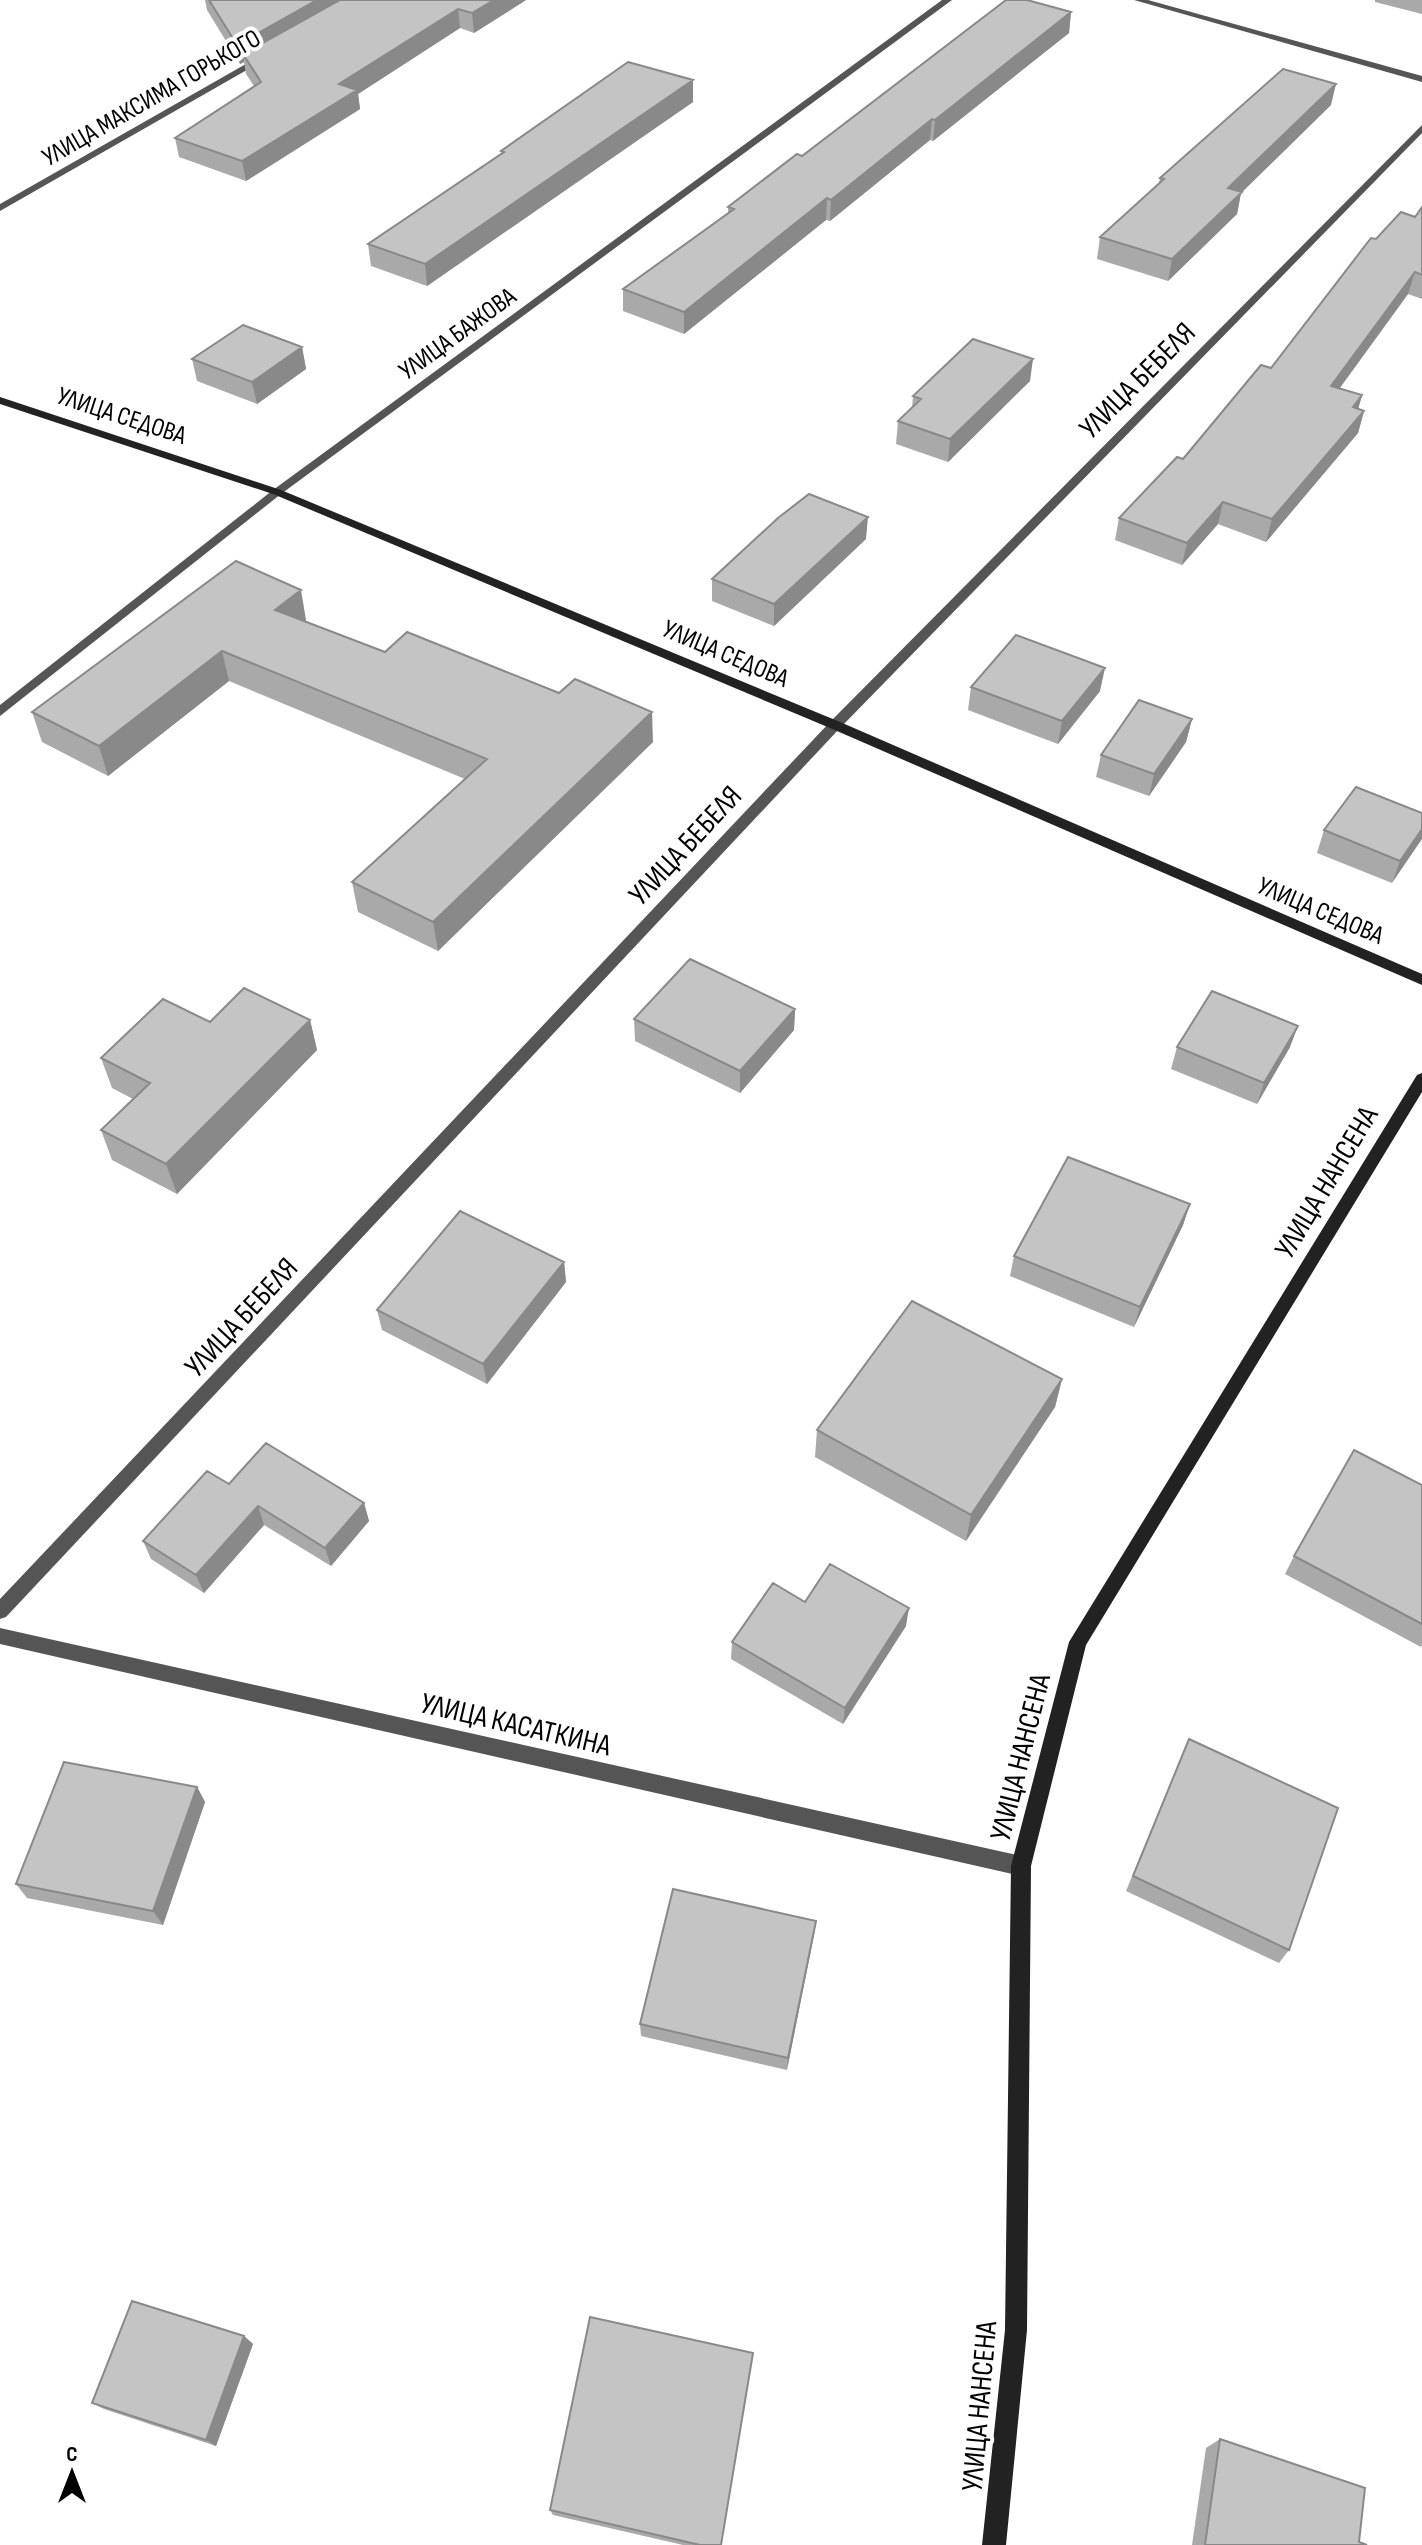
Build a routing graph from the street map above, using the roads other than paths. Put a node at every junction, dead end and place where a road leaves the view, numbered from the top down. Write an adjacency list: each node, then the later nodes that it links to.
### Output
1 (948, 0): 8 (street, УЛИЦА БАЖОВА)
2 (1138, 0): 4 (street)
3 (271, 54): 6 (street, УЛИЦА МАКСИМА ГОРЬКОГО)
4 (1422, 79)
5 (1422, 128): 10 (street, УЛИЦА БЕБЕЛЯ)
6 (0, 208)
7 (0, 400): 8 (street, УЛИЦА СЕДОВА)
8 (277, 492): 9 (street, УЛИЦА БАЖОВА); 10 (street, УЛИЦА СЕДОВА)
9 (0, 712)
10 (835, 725): 11 (street, УЛИЦА СЕДОВА); 13 (street, УЛИЦА БЕБЕЛЯ)
11 (1422, 980)
12 (1422, 1079): 15 (street, УЛИЦА НАНСЕНА)
13 (0, 1611)
14 (0, 1636): 15 (street, УЛИЦА КАСАТКИНА)
15 (1021, 1866): 16 (street, УЛИЦА НАНСЕНА)
16 (994, 2545)

